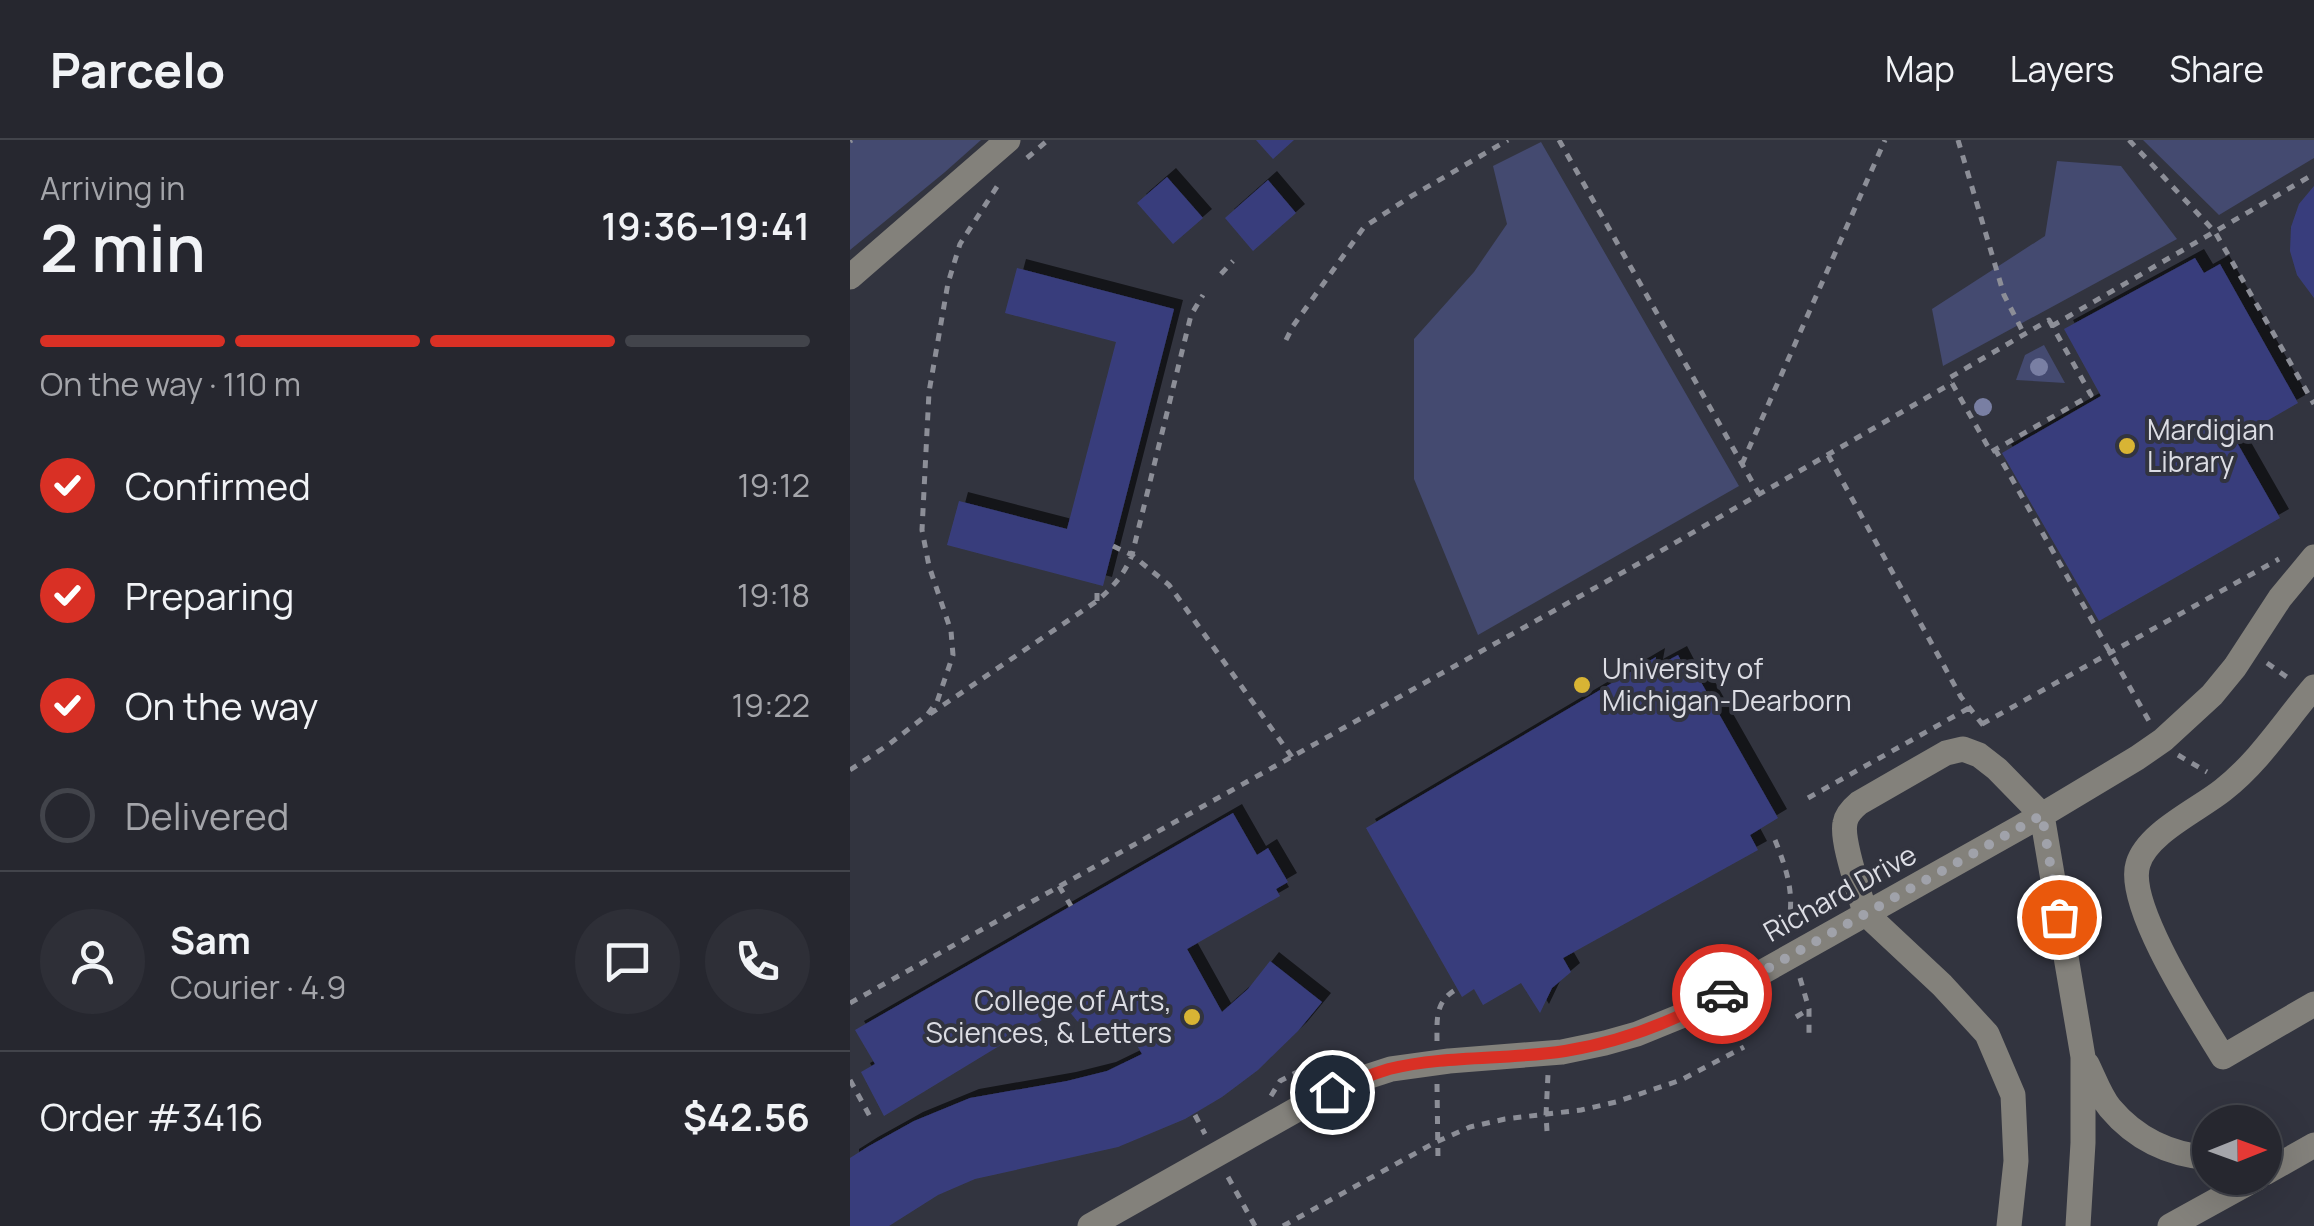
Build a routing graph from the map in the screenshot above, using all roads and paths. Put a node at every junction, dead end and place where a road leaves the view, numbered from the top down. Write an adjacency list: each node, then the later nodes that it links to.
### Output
1 (1048, 140): 7 (path)
2 (1508, 140): 17 (path)
3 (1559, 140): 22 (path)
4 (1886, 140): 22 (path)
5 (1958, 140): 16 (path)
6 (2129, 140): 10 (path)
7 (1017, 149): 13 (street)
8 (2314, 174): 10 (path)
9 (1001, 181): 34 (path)
10 (2215, 232): 15 (path); 19 (path)
11 (1233, 261): 12 (path)
12 (1221, 274)
13 (850, 278)
14 (1203, 295): 25 (path)
15 (2052, 326): 16 (path); 20 (path)
16 (2024, 334): 18 (path)
17 (1286, 340)
18 (1952, 384): 20 (path); 21 (path)
19 (2314, 404)
20 (1995, 449): 30 (path)
21 (1828, 455): 23 (path); 33 (path)
22 (1742, 464): 23 (path)
23 (1760, 494): 38 (path)
24 (1113, 546): 25 (path)
25 (1132, 556): 29 (path); 38 (path)
26 (2286, 556): 30 (path)
27 (2314, 557): 41 (street, Richard Drive)
28 (1097, 584): 29 (path)
29 (1097, 601): 34 (path)
30 (2111, 652): 35 (path); 36 (path)
31 (2264, 660): 32 (path)
32 (2308, 683): 50 (street)
33 (1969, 708): 35 (path); 40 (path)
34 (927, 716): 39 (path)
35 (1982, 724): 37 (path)
36 (2153, 728)
37 (1993, 739)
38 (1292, 756): 43 (path)
39 (850, 770)
40 (1808, 798)
41 (2042, 815): 45 (street, Richard Drive); 45 (street); 58 (street)
42 (1774, 840): 46 (path)
43 (1059, 886): 44 (path); 49 (path)
44 (1072, 906)
45 (1865, 912): 75 (street, Richard Drive); 78 (street)
46 (1799, 931)
47 (1798, 970): 51 (path)
48 (1457, 989): 55 (path)
49 (850, 1003)
50 (2314, 1004)
51 (1809, 1009): 52 (path); 53 (path)
52 (1796, 1017)
53 (1809, 1032)
54 (1453, 1042): 55 (path)
55 (1437, 1044): 56 (path)
56 (1424, 1045)
57 (1744, 1046): 63 (path)
58 (2083, 1058): 69 (street); 79 (street)
59 (1548, 1072): 63 (path)
60 (1436, 1079): 67 (path)
61 (850, 1080): 64 (path)
62 (1194, 1115): 66 (path)
63 (1546, 1115): 65 (path); 67 (path)
64 (873, 1122)
65 (1548, 1131)
66 (1208, 1139)
67 (1436, 1142): 71 (path); 74 (path)
68 (2314, 1145): 70 (street)
69 (2192, 1156)
70 (2282, 1158)
71 (1438, 1160)
72 (1224, 1170): 76 (path)
73 (2224, 1196): 80 (street); 81 (street)
74 (1294, 1223): 77 (path)
75 (1090, 1226)
76 (1255, 1226)
77 (1283, 1226)
78 (2008, 1226)
79 (2078, 1226)
80 (2170, 1226)
81 (2194, 1226)

